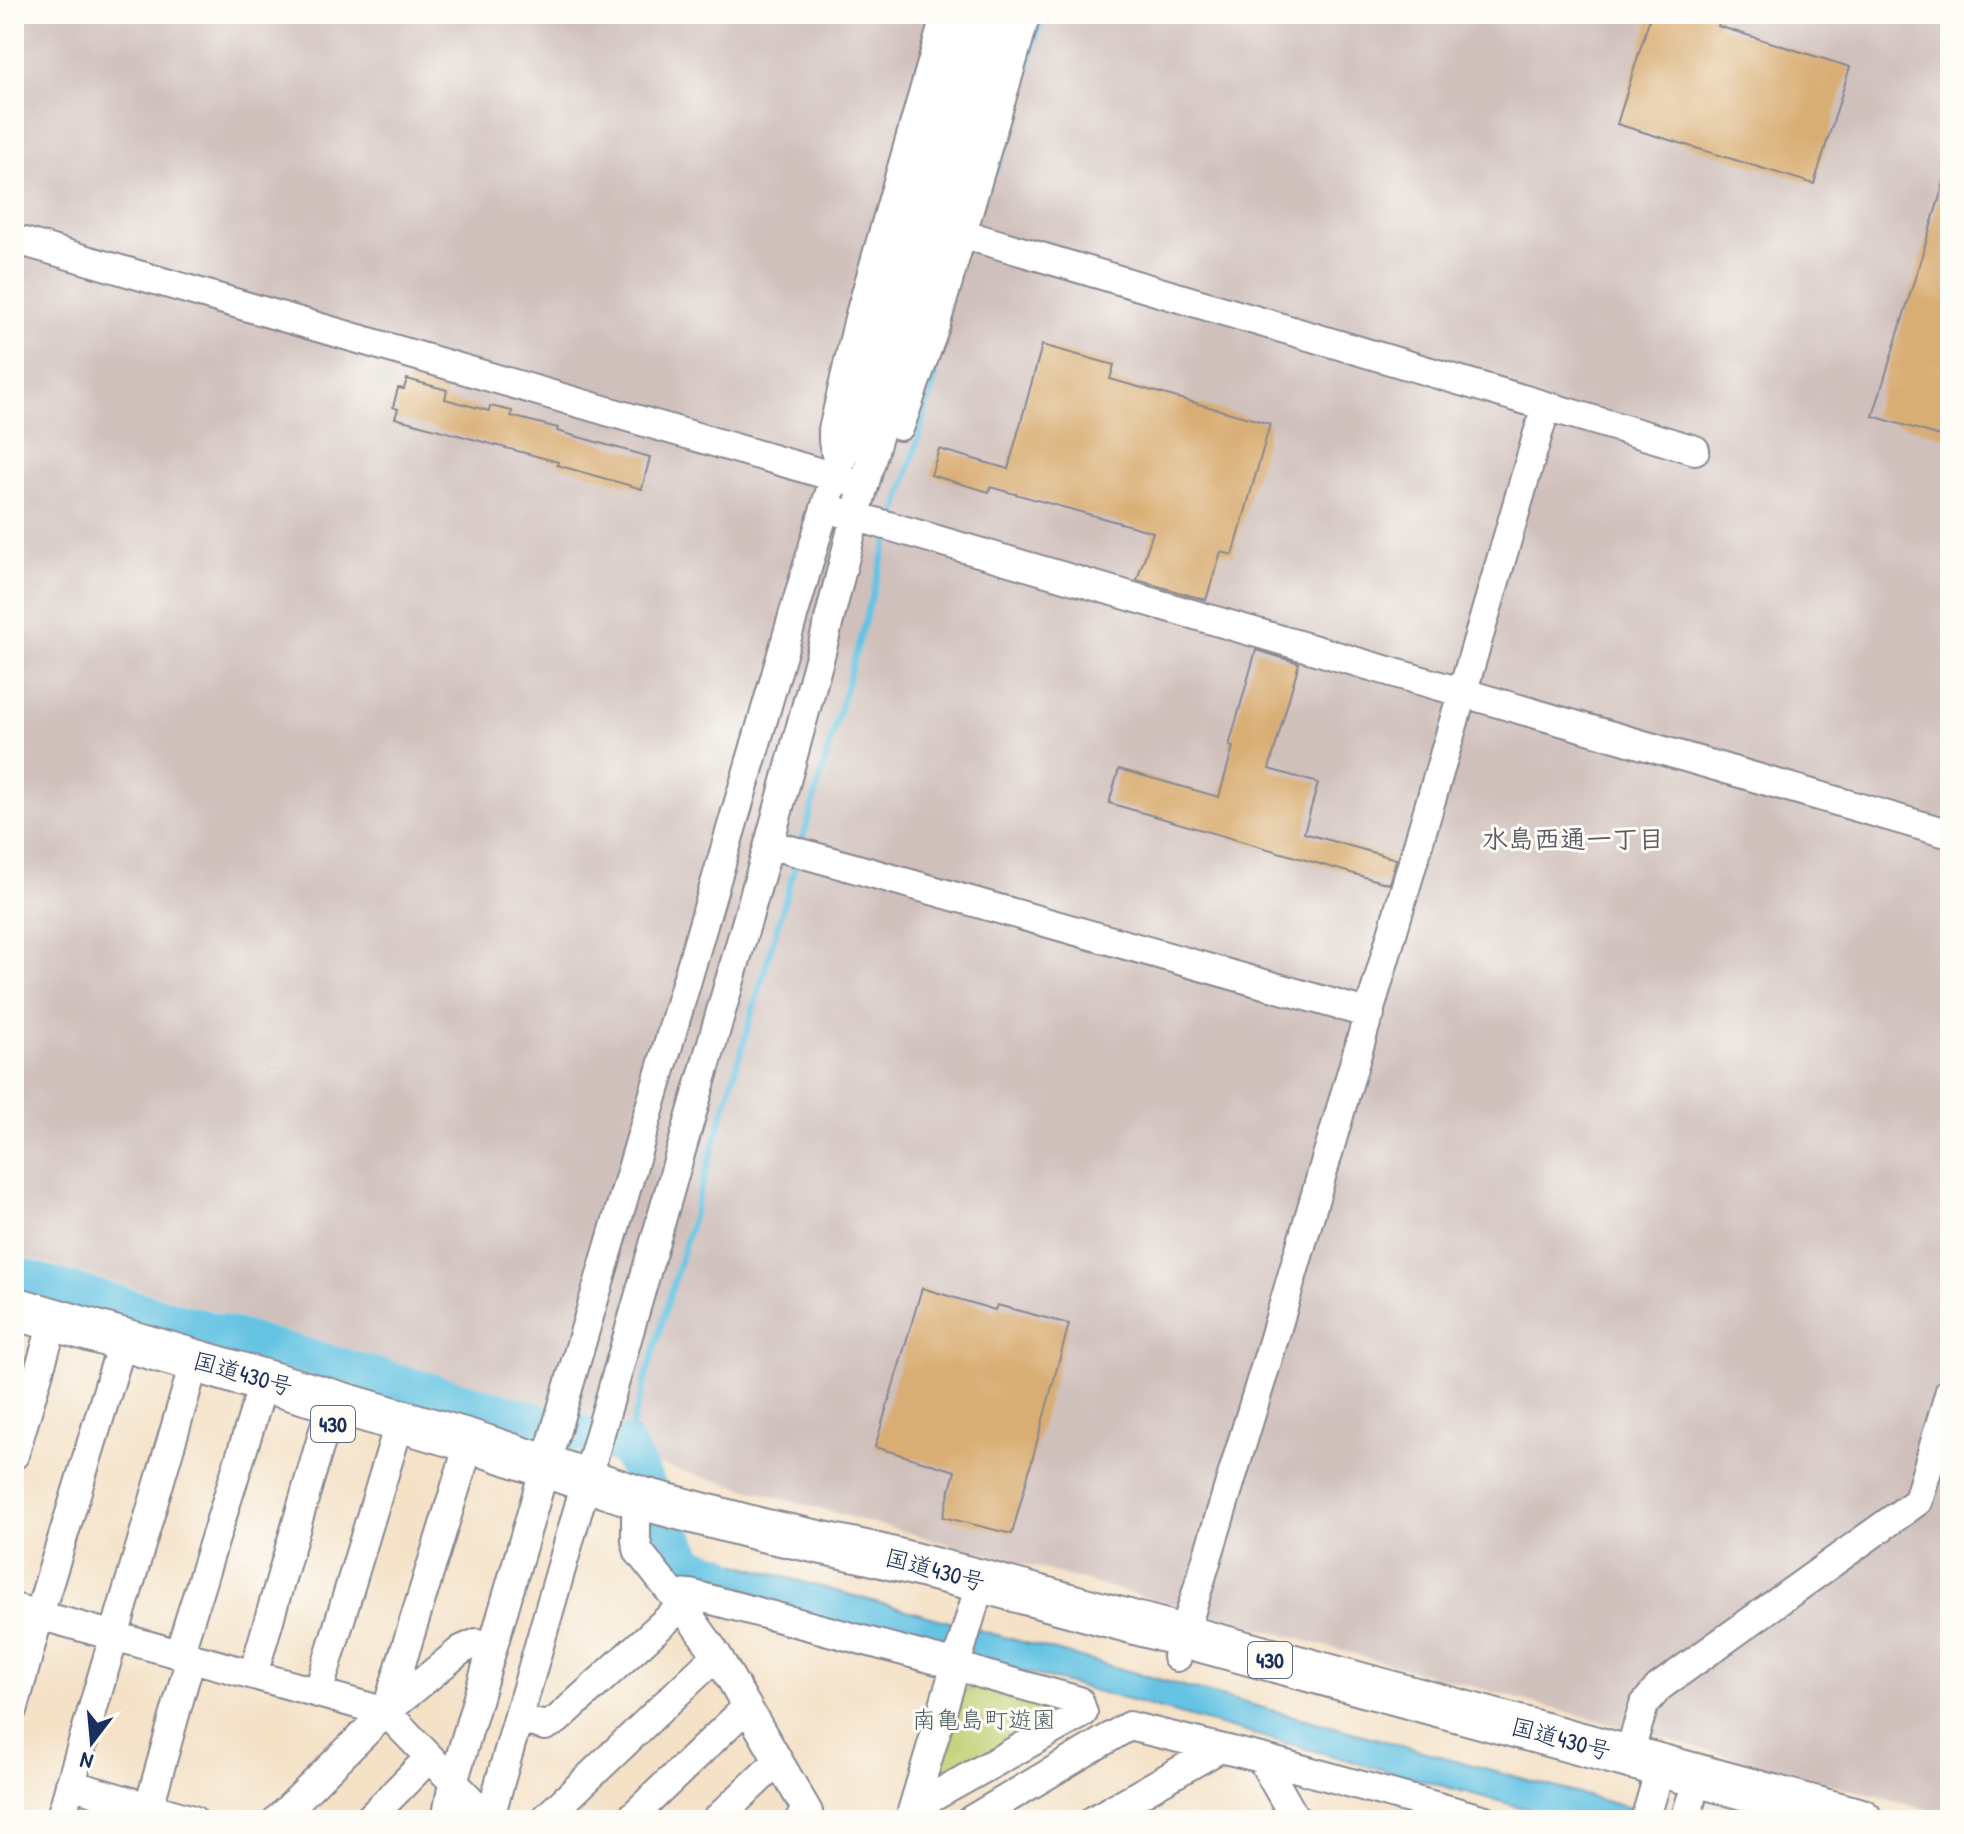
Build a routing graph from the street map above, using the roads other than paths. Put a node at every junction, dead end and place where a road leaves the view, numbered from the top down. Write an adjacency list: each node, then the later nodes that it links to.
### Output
1 (946, 14): 11 (street)
2 (974, 14): 5 (street)
3 (999, 14): 5 (street)
4 (1026, 14): 6 (street)
5 (949, 144): 9 (street); 11 (street)
6 (963, 234): 8 (street); 9 (street)
7 (14, 239): 11 (street)
8 (1546, 406): 10 (street); 15 (street)
9 (876, 447): 12 (street)
10 (1695, 450)
11 (837, 472): 12 (street); 13 (street)
12 (865, 485): 14 (street)
13 (825, 508): 14 (street); 29 (street)
14 (855, 517): 15 (street); 17 (street)
15 (1463, 692): 16 (street); 18 (street)
16 (1950, 834)
17 (789, 849): 18 (street); 30 (street)
18 (1370, 1014): 37 (street)
19 (14, 1308): 20 (highway, 国道430号 / 430)
20 (39, 1330): 21 (highway, 国道430号 / 430); 28 (street)
21 (120, 1350): 22 (highway, 国道430号 / 430); 34 (street)
22 (192, 1371): 23 (highway, 国道430号 / 430); 35 (street)
23 (261, 1391): 25 (highway, 国道430号 / 430); 39 (street)
24 (1950, 1391): 53 (street)
25 (329, 1411): 26 (highway, 国道430号 / 430); 41 (street)
26 (397, 1432): 27 (highway, 国道430号 / 430); 42 (street)
27 (466, 1452): 29 (highway, 国道430号 / 430); 45 (street)
28 (14, 1455)
29 (546, 1462): 30 (highway, 国道430号 / 430); 36 (street)
30 (589, 1475): 31 (highway, 国道430号 / 430); 46 (street)
31 (659, 1515): 32 (street); 33 (highway, 国道430号 / 430)
32 (678, 1601): 38 (street); 40 (street); 46 (street)
33 (975, 1603): 37 (highway, 国道430号 / 430); 40 (street)
34 (27, 1611): 35 (street); 43 (street)
35 (113, 1636): 39 (street); 52 (street)
36 (492, 1646): 45 (street); 51 (street)
37 (1180, 1647): 53 (highway, 国道430号 / 430)
38 (717, 1655): 44 (street); 63 (street)
39 (185, 1656): 41 (street); 54 (street)
40 (957, 1662): 56 (street); 56 (street)
41 (253, 1675): 42 (street)
42 (318, 1693): 45 (street)
43 (14, 1707)
44 (747, 1707): 50 (street); 64 (street)
45 (386, 1712): 48 (street); 59 (street)
46 (519, 1719): 62 (street)
47 (1220, 1748): 49 (street); 67 (street); 68 (street)
48 (429, 1758): 51 (street); 60 (street)
49 (1261, 1758): 55 (street); 69 (street)
50 (778, 1761): 65 (street); 66 (street)
51 (453, 1783): 61 (street); 62 (street)
52 (70, 1784): 54 (street); 57 (street)
53 (1662, 1798): 71 (highway, 国道430号 / 430); 72 (highway, 国道430号 / 430)
54 (149, 1807): 58 (street)
55 (1436, 1813): 70 (street)
56 (912, 1814)
57 (60, 1820)
58 (193, 1820)
59 (277, 1820)
60 (368, 1820)
61 (446, 1820)
62 (489, 1820)
63 (544, 1820)
64 (629, 1820)
65 (716, 1820)
66 (799, 1820)
67 (971, 1820)
68 (1094, 1820)
69 (1296, 1820)
70 (1485, 1820)
71 (1765, 1820)
72 (1861, 1820)

